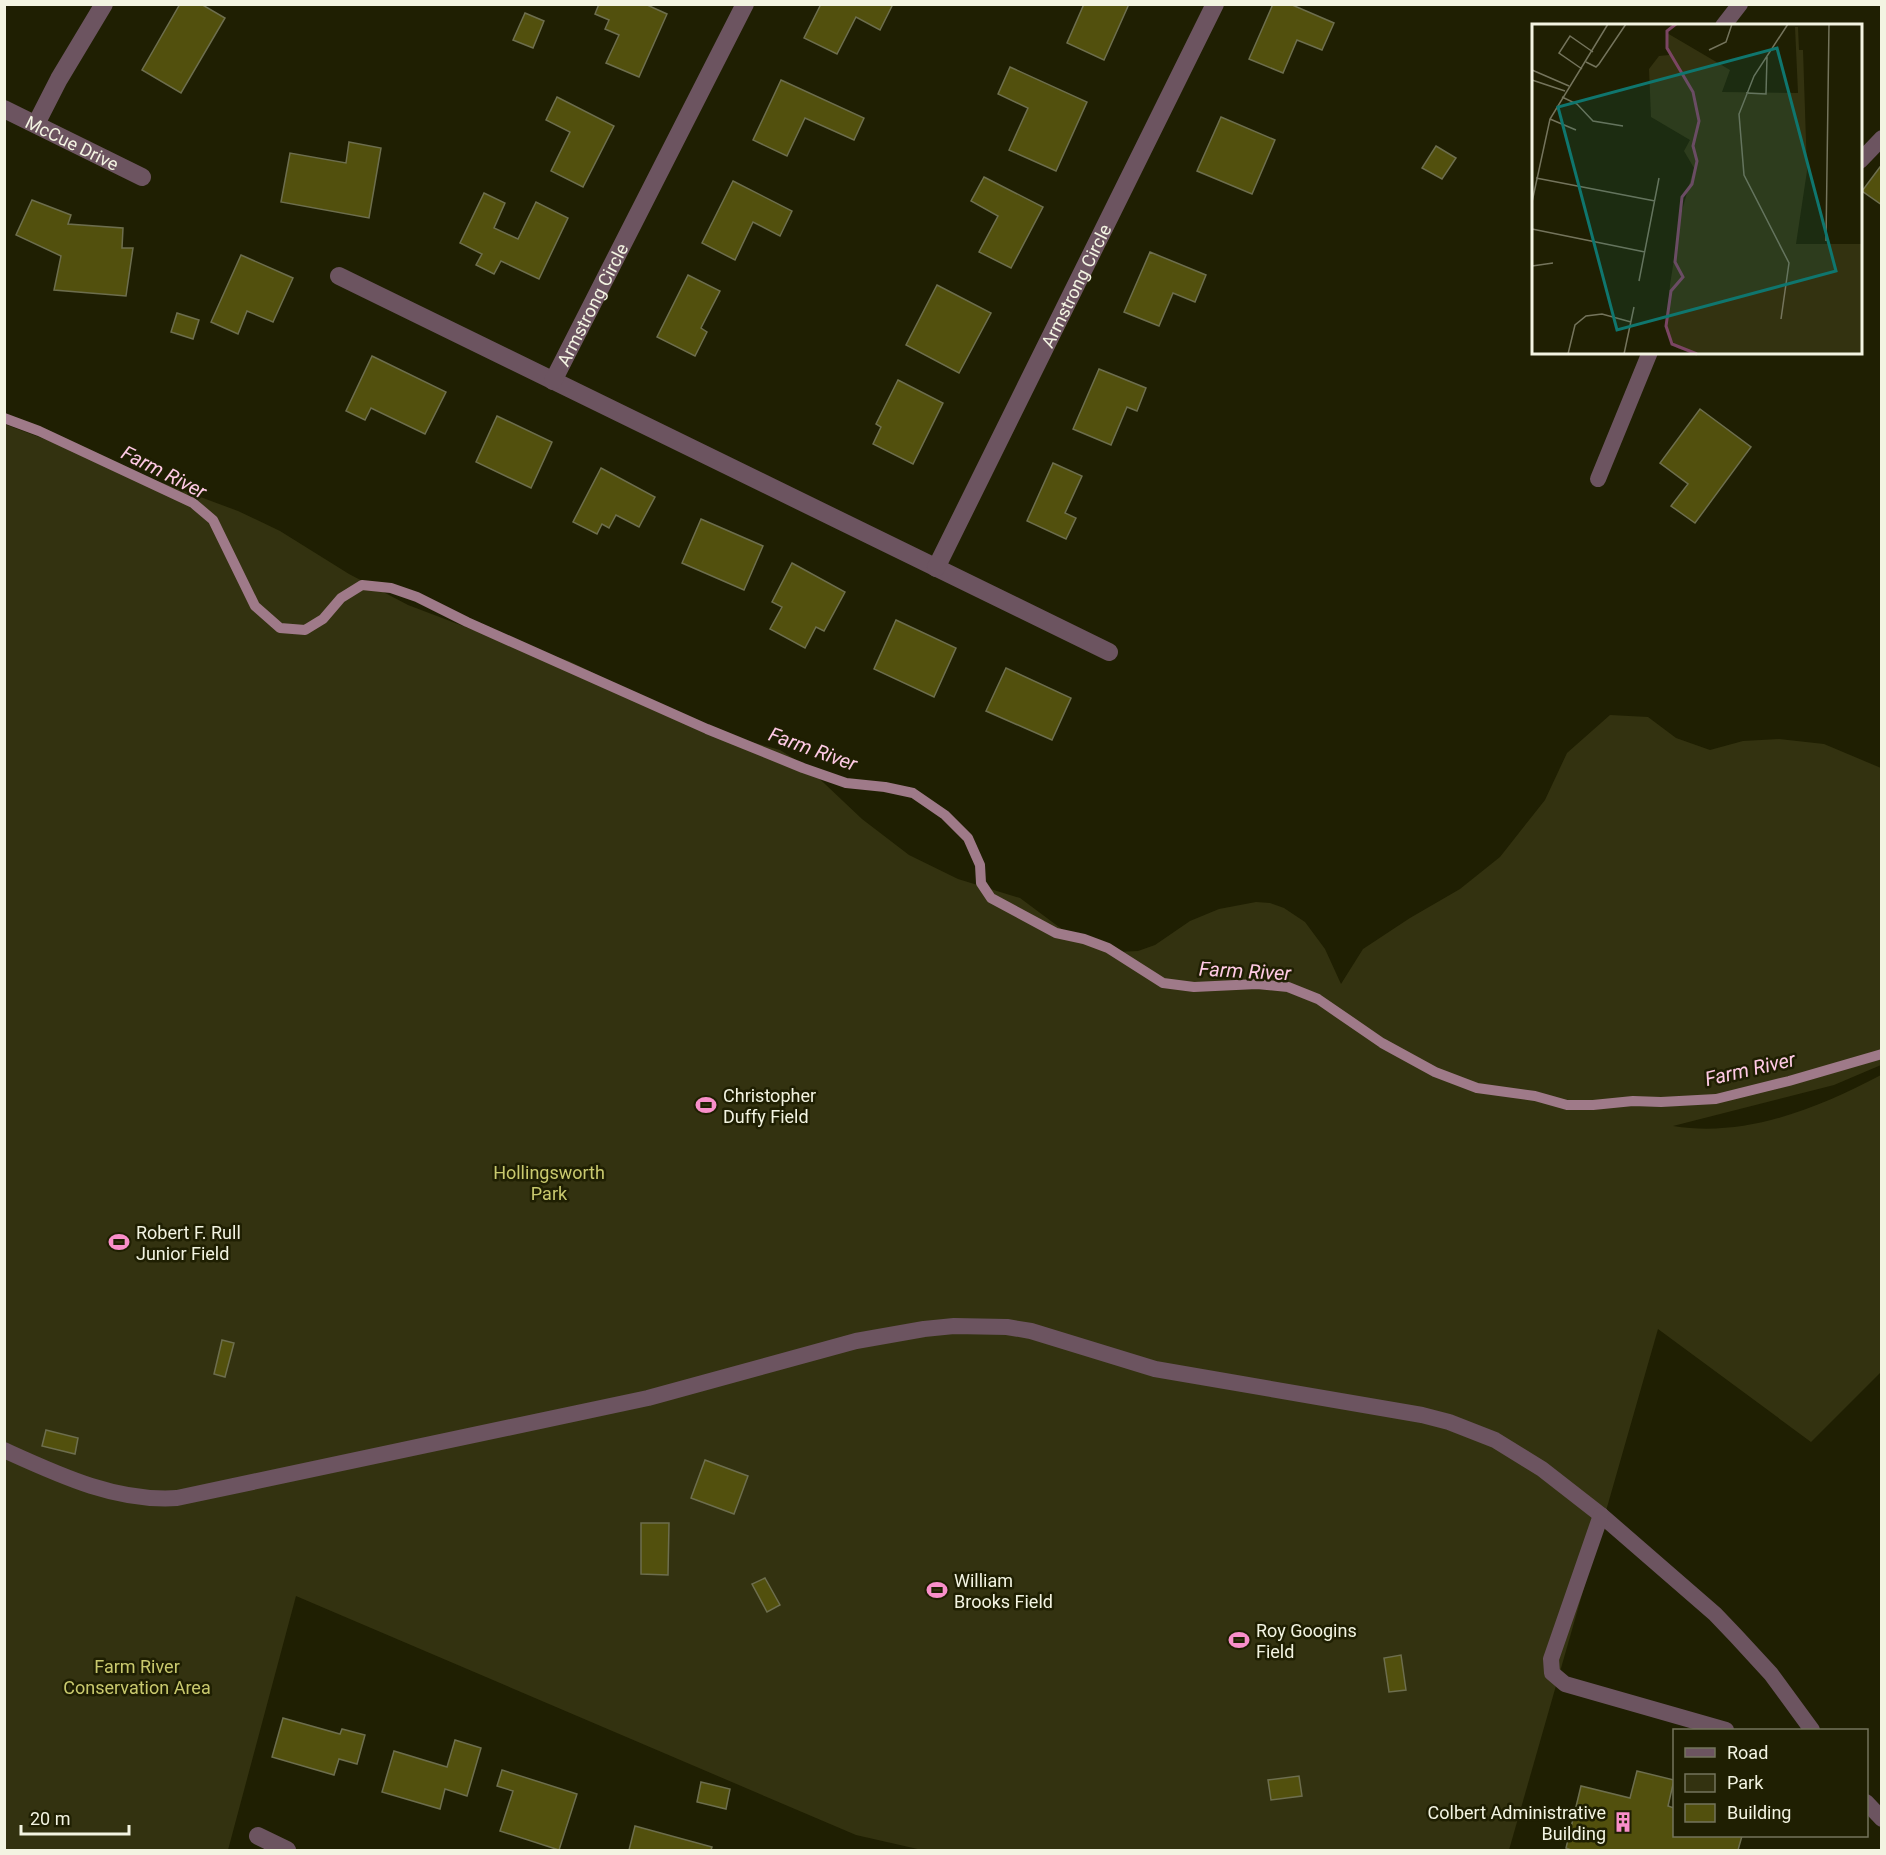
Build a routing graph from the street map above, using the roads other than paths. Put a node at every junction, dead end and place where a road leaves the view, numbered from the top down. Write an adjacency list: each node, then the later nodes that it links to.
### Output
1 (104, 4): 7 (street)
2 (745, 4): 13 (street, Armstrong Circle)
3 (1215, 4): 15 (street, Armstrong Circle)
4 (1740, 4): 5 (lane)
5 (1725, 24)
6 (4, 109): 7 (street, McCue Drive)
7 (36, 124): 10 (street, McCue Drive)
8 (1881, 138): 9 (lane)
9 (1862, 158)
10 (142, 177)
11 (339, 276): 13 (street, Armstrong Circle)
12 (1649, 354): 14 (lane)
13 (553, 381): 15 (street, Armstrong Circle)
14 (1598, 479)
15 (936, 568): 16 (street, Armstrong Circle)
16 (1109, 652)
17 (4, 1450): 18 (lane)
18 (1601, 1515): 19 (lane); 20 (lane)
19 (1719, 1729)
20 (1811, 1729)
21 (1868, 1804): 22 (lane)
22 (1881, 1819)
23 (258, 1836): 24 (street)
24 (287, 1851)

